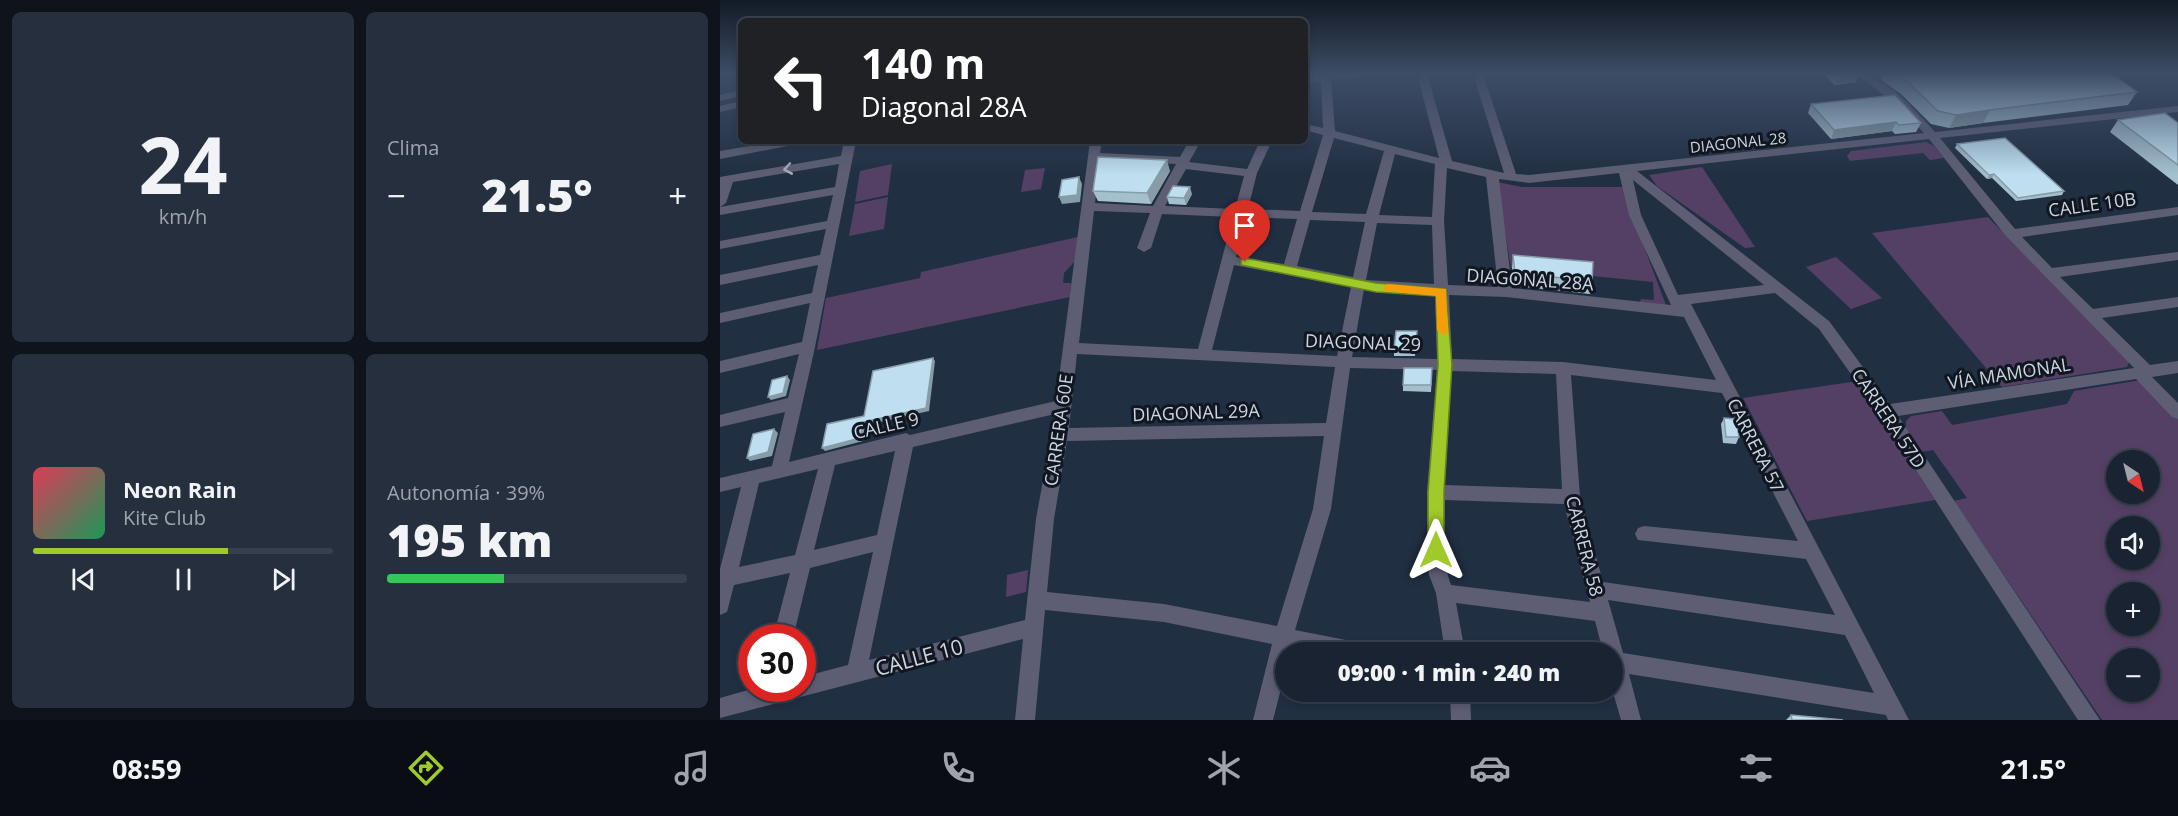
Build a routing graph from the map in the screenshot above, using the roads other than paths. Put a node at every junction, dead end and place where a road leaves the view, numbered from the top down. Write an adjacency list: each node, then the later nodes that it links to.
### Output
1 (1328, 108): 7 (street)
2 (1430, 108): 19 (street)
3 (1489, 108): 23 (street)
4 (1908, 108): 8 (street)
5 (2178, 109): 8 (street, DIAGONAL 28)
6 (1308, 129): 7 (street, DIAGONAL 28)
7 (1329, 134): 14 (street, DIAGONAL 28); 32 (street)
8 (1934, 136): 20 (street, DIAGONAL 28); 36 (street)
9 (780, 144): 15 (street)
10 (849, 144): 17 (street)
11 (1096, 144): 16 (street, CARRERA 60E)
12 (1193, 144): 18 (street)
13 (1265, 144): 21 (street)
14 (1390, 149): 19 (street, DIAGONAL 28); 33 (street)
15 (720, 154)
16 (1095, 156): 18 (street); 27 (street, CARRERA 60E)
17 (846, 159): 24 (street, one-way to 24); 25 (street)
18 (1183, 163): 21 (street); 28 (street)
19 (1444, 163): 22 (street, DIAGONAL 28); 34 (street)
20 (1627, 171): 23 (street, DIAGONAL 28); 46 (street, CARRERA 57D); 51 (street, CARRERA 57)
21 (1251, 173): 31 (street)
22 (1492, 174): 23 (street, DIAGONAL 28); 48 (street)
23 (1511, 177)
24 (724, 180): 26 (street)
25 (838, 190): 29 (street); 35 (street)
26 (720, 203)
27 (1090, 207): 28 (street); 55 (street, CARRERA 60E)
28 (1158, 208): 31 (street); 38 (street)
29 (720, 211)
30 (2178, 211): 36 (street, CALLE 10B)
31 (1240, 212): 32 (street); 41 (street)
32 (1305, 216): 33 (street); 42 (street)
33 (1372, 217): 34 (street); 45 (street)
34 (1438, 221): 47 (street)
35 (832, 224): 37 (street); 40 (street)
36 (2012, 234): 43 (street)
37 (720, 245)
38 (1144, 248)
39 (2178, 256): 43 (street)
40 (824, 259): 44 (street); 49 (street)
41 (1227, 260): 42 (street, DIAGONAL 28A); 56 (street)
42 (1289, 269): 45 (street, DIAGONAL 28A)
43 (2052, 273): 52 (street)
44 (720, 280)
45 (1358, 284): 47 (street, DIAGONAL 28A); 57 (street)
46 (1779, 288): 51 (street, DIAGONAL 28A); 66 (street, CARRERA 57D)
47 (1442, 292): 48 (street, DIAGONAL 28A); 58 (street)
48 (1506, 292): 51 (street, DIAGONAL 28A)
49 (817, 297): 53 (street); 54 (street)
50 (2178, 302): 52 (street)
51 (1686, 307): 63 (street, CARRERA 57)
52 (2092, 314): 62 (street)
53 (720, 318)
54 (808, 346): 59 (street); 64 (street)
55 (1069, 348): 56 (street, DIAGONAL 29); 65 (street, CARRERA 60E)
56 (1204, 353): 57 (street, DIAGONAL 29)
57 (1343, 362): 58 (street, DIAGONAL 29); 69 (street)
58 (1445, 365): 61 (street, DIAGONAL 29); 76 (street)
59 (720, 367)
60 (2178, 367): 62 (street, VÍA MAMONAL)
61 (1563, 368): 63 (street, DIAGONAL 29); 77 (street, CARRERA 58)
62 (2143, 373): 66 (street, VÍA MAMONAL); 67 (street)
63 (1726, 387): 80 (street, CARRERA 57)
64 (795, 403): 68 (street); 73 (street)
65 (1062, 406): 70 (street, CARRERA 60E); 71 (street, CALLE 9)
66 (1886, 411): 107 (street, CARRERA 57D)
67 (2178, 413)
68 (720, 421)
69 (1332, 429): 70 (street, DIAGONAL 29A); 91 (street)
70 (1060, 435): 85 (street, CARRERA 60E)
71 (906, 440): 72 (street, CALLE 9); 79 (street)
72 (829, 458): 73 (street, CALLE 9); 81 (street)
73 (779, 470): 74 (street, CALLE 9)
74 (752, 477): 75 (street, CALLE 9); 82 (street)
75 (720, 485)
76 (1436, 492): 77 (street); 84 (street)
77 (1571, 497): 83 (street, CARRERA 58)
78 (1644, 534): 80 (street)
79 (885, 541): 81 (street); 96 (street)
80 (1812, 551): 90 (street, CARRERA 57)
81 (802, 561): 82 (street); 88 (street)
82 (723, 579): 86 (street)
83 (1597, 590): 87 (street, CARRERA 58); 90 (street)
84 (1446, 593): 87 (street); 93 (street)
85 (1039, 600): 89 (street, CARRERA 60E); 91 (street)
86 (720, 606)
87 (1602, 613): 94 (street, CARRERA 58)
88 (786, 624)
89 (1035, 627): 96 (street, CALLE 10); 103 (street, CARRERA 60E)
90 (1851, 627): 102 (street, CARRERA 57)
91 (1283, 638): 92 (street); 104 (street)
92 (1304, 642)
93 (1453, 642)
94 (1611, 642)
95 (1623, 663): 102 (street)
96 (856, 674): 97 (street, CALLE 10)
97 (816, 684)
98 (1623, 684): 106 (street, CARRERA 58)
99 (739, 702): 101 (street)
100 (1460, 702): 105 (street)
101 (720, 708)
102 (1895, 713)
103 (1025, 720)
104 (1263, 720)
105 (1461, 720)
106 (1631, 720)
107 (2090, 720)

